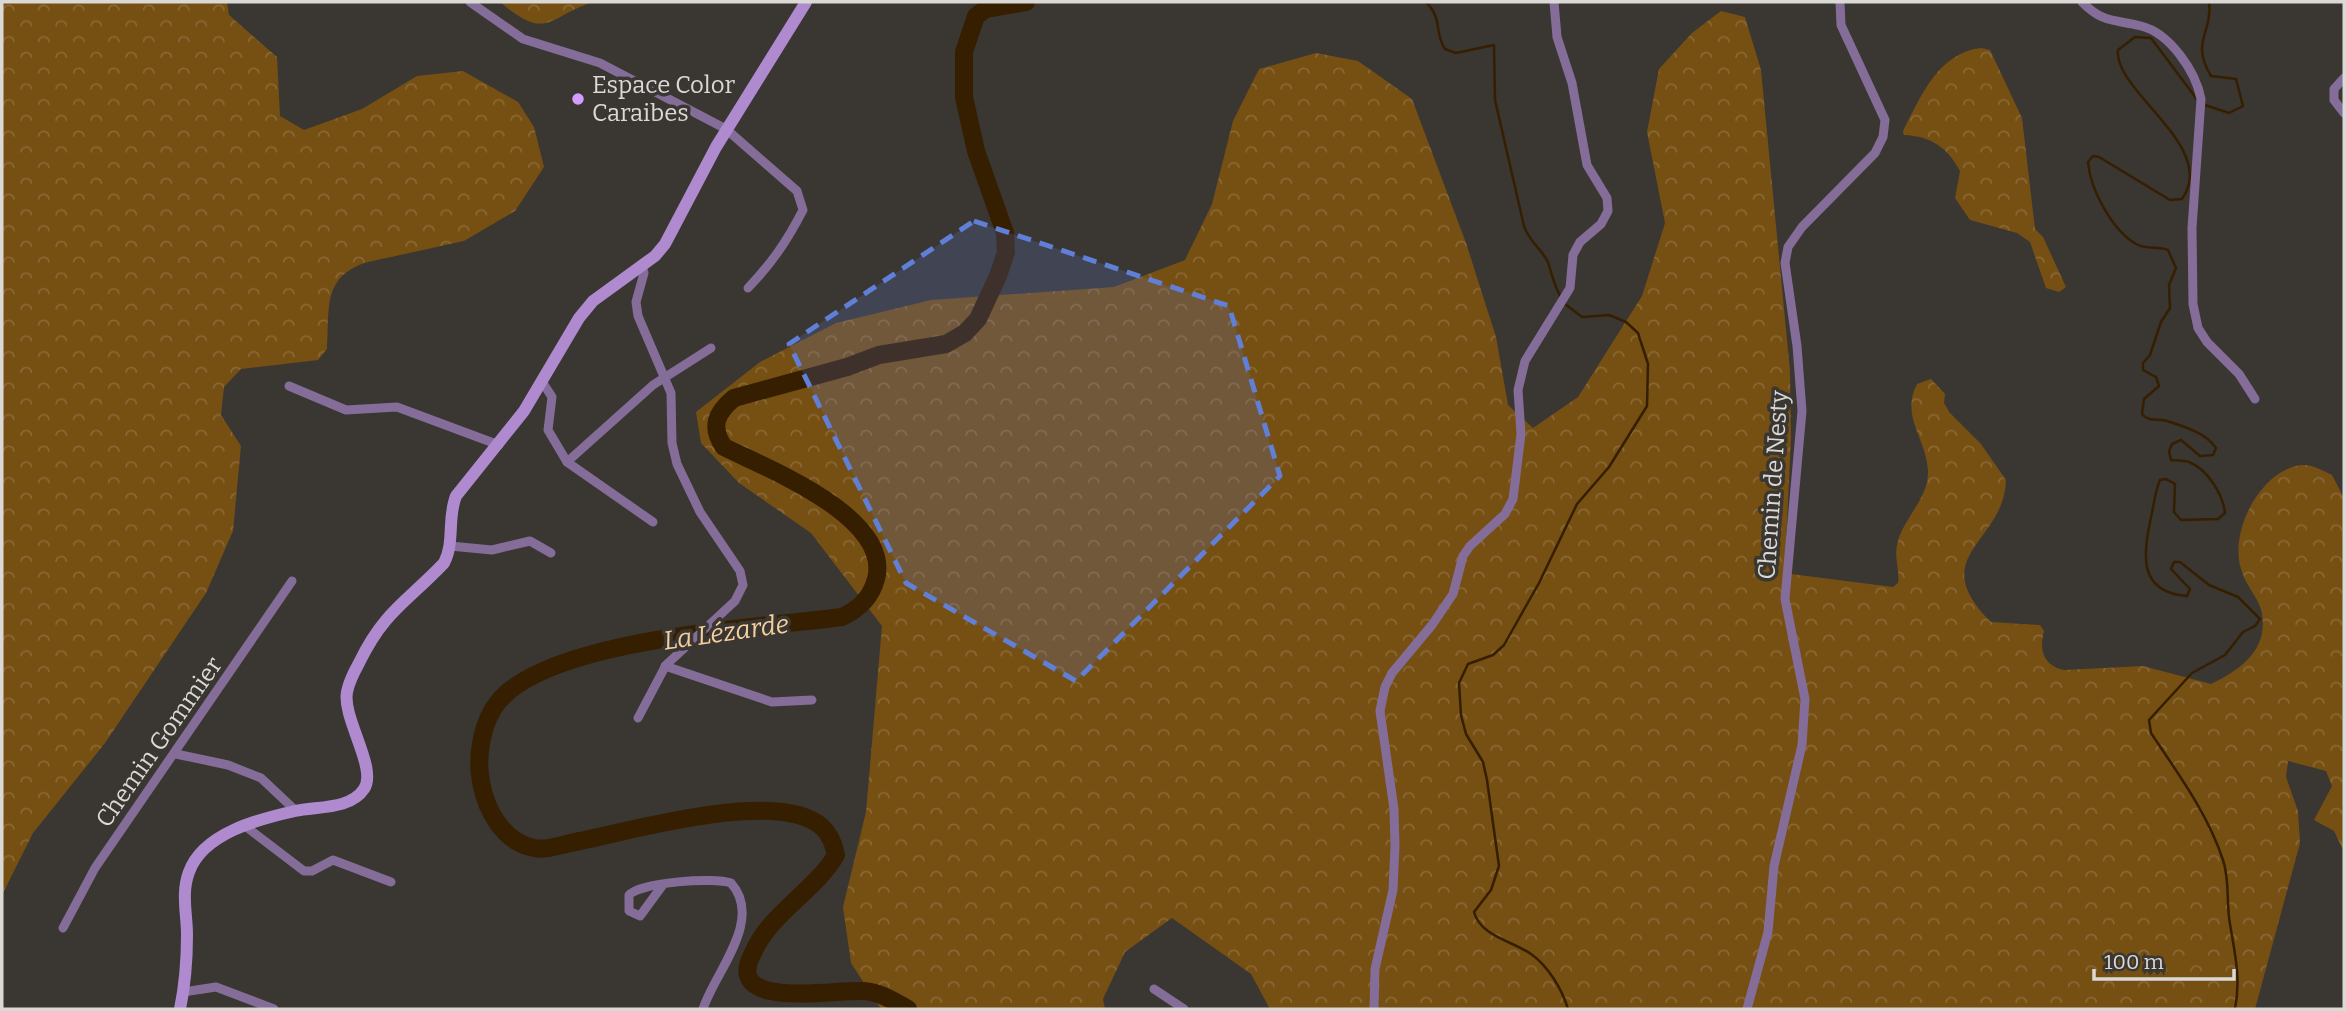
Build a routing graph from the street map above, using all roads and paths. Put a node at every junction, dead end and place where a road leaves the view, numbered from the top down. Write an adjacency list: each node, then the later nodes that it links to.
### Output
1 (470, 2): 8 (street)
2 (806, 2): 8 (main road)
3 (1554, 2): 37 (street)
4 (1840, 2): 38 (street, Chemin de Nesty)
5 (2082, 2): 15 (street)
6 (2344, 78): 7 (street)
7 (2344, 113)
8 (726, 129): 9 (main road); 10 (street)
9 (642, 266): 12 (street); 13 (main road)
10 (748, 288)
11 (710, 348): 12 (street)
12 (664, 376): 17 (street); 22 (street)
13 (541, 380): 16 (main road); 17 (street)
14 (289, 387): 16 (street)
15 (2255, 399)
16 (499, 445): 19 (main road)
17 (568, 462): 18 (street)
18 (653, 522)
19 (450, 546): 20 (street); 26 (main road)
20 (551, 553)
21 (292, 581): 25 (street, Chemin Gommier)
22 (665, 666): 23 (street); 24 (street)
23 (811, 700)
24 (638, 718)
25 (176, 754): 26 (street); 30 (street, Chemin Gommier)
26 (296, 811): 27 (main road)
27 (244, 826): 28 (street); 32 (main road)
28 (391, 882)
29 (662, 886): 35 (street)
30 (63, 928)
31 (1154, 989): 36 (street)
32 (183, 992): 33 (main road); 34 (street)
33 (180, 1009)
34 (274, 1009)
35 (703, 1009)
36 (1184, 1009)
37 (1374, 1009)
38 (1747, 1009)

